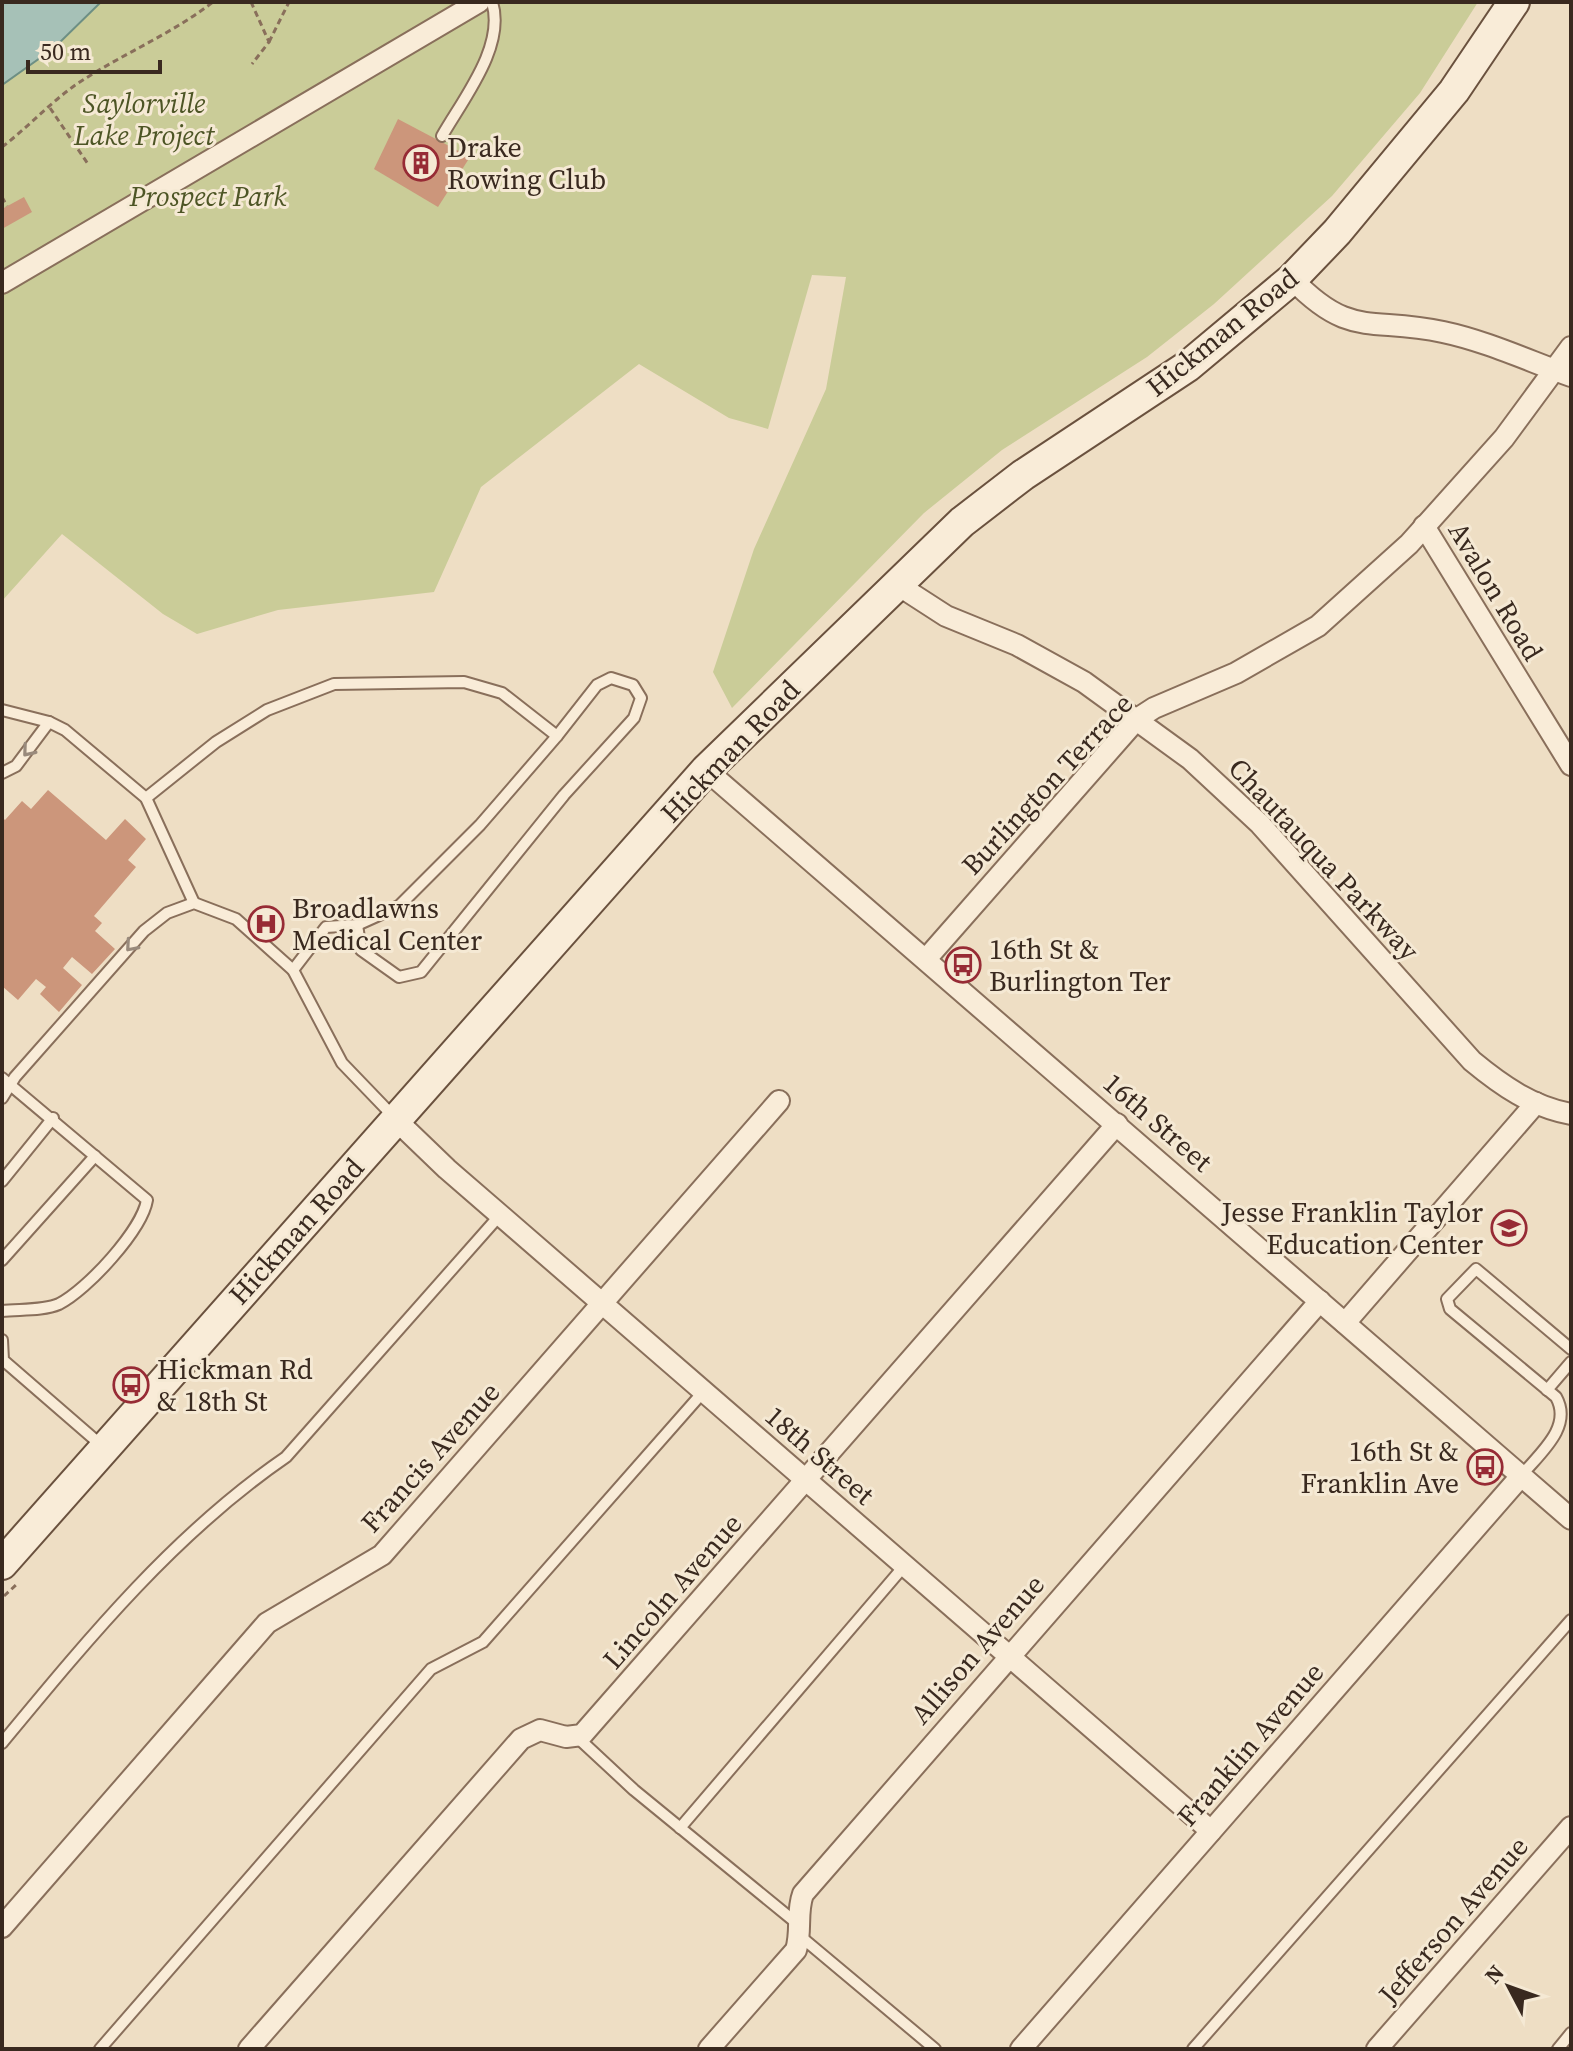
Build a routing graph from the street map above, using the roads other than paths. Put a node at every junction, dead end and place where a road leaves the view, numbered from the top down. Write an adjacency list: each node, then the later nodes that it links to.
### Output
1 (479, 2): 6 (street)
2 (492, 2): 4 (lane)
3 (1514, 2): 5 (main road, Hickman Road)
4 (442, 136)
5 (1292, 279): 8 (street); 10 (main road, Hickman Road)
6 (2, 283)
7 (1571, 347): 8 (street, Burlington Terrace)
8 (1563, 373): 9 (street, Burlington Terrace)
9 (1424, 526): 12 (street, Burlington Terrace); 15 (street, Avalon Road)
10 (898, 585): 12 (street, Chautauqua Parkway); 16 (main road, Hickman Road)
11 (2, 710): 13 (lane)
12 (1137, 719): 21 (street, Burlington Terrace); 26 (street, Chautauqua Parkway)
13 (49, 722): 17 (lane, one-way to 17); 18 (lane)
14 (557, 736): 18 (lane); 20 (lane); 20 (lane)
15 (1571, 765)
16 (706, 770): 21 (street, 16th Street); 29 (main road, Hickman Road)
17 (2, 773)
18 (146, 798): 19 (lane)
19 (194, 903): 22 (lane); 23 (lane, one-way to 23)
20 (357, 925): 22 (lane)
21 (927, 958): 30 (street, 16th Street)
22 (293, 970): 29 (lane)
23 (6, 1081): 24 (lane); 28 (lane)
24 (2, 1098)
25 (779, 1101): 36 (street, Francis Avenue)
26 (1536, 1103): 27 (street, Chautauqua Parkway); 38 (street)
27 (1571, 1114)
28 (53, 1118): 31 (lane); 32 (lane)
29 (395, 1119): 33 (street, 18th Street); 44 (main road, Hickman Road)
30 (1117, 1124): 35 (street, 16th Street); 46 (street, Lincoln Avenue)
31 (95, 1156): 34 (lane); 37 (lane)
32 (2, 1181)
33 (500, 1215): 36 (street, 18th Street); 53 (lane)
34 (2, 1260)
35 (1320, 1301): 38 (street, 16th Street); 51 (street, Allison Avenue)
36 (603, 1303): 43 (street, 18th Street); 57 (street, Francis Avenue)
37 (2, 1311)
38 (1345, 1323): 45 (street, 16th Street)
39 (2, 1340): 44 (lane)
40 (1571, 1349): 42 (lane)
41 (1571, 1362): 42 (lane)
42 (1547, 1390): 45 (lane)
43 (704, 1391): 46 (street, 18th Street); 60 (lane)
44 (104, 1448): 49 (main road, Hickman Road)
45 (1521, 1476): 47 (street, 16th Street); 56 (street, Franklin Avenue)
46 (806, 1480): 48 (street, 18th Street); 52 (street, Lincoln Avenue)
47 (1571, 1519)
48 (905, 1565): 51 (street, 18th Street); 55 (lane)
49 (12, 1572)
50 (1571, 1620): 65 (lane)
51 (1009, 1655): 56 (street, 18th Street); 58 (street, Allison Avenue)
52 (576, 1736): 55 (lane); 61 (street)
53 (2, 1743)
54 (1571, 1827): 66 (street, Jefferson Avenue)
55 (680, 1828): 58 (lane)
56 (1211, 1831): 64 (street, Franklin Avenue)
57 (2, 1927)
58 (799, 1930): 62 (street, Allison Avenue); 63 (lane)
59 (1571, 2033): 67 (lane)
60 (100, 2049)
61 (249, 2049)
62 (709, 2049)
63 (935, 2049)
64 (1021, 2049)
65 (1193, 2049)
66 (1377, 2049)
67 (1558, 2049)

